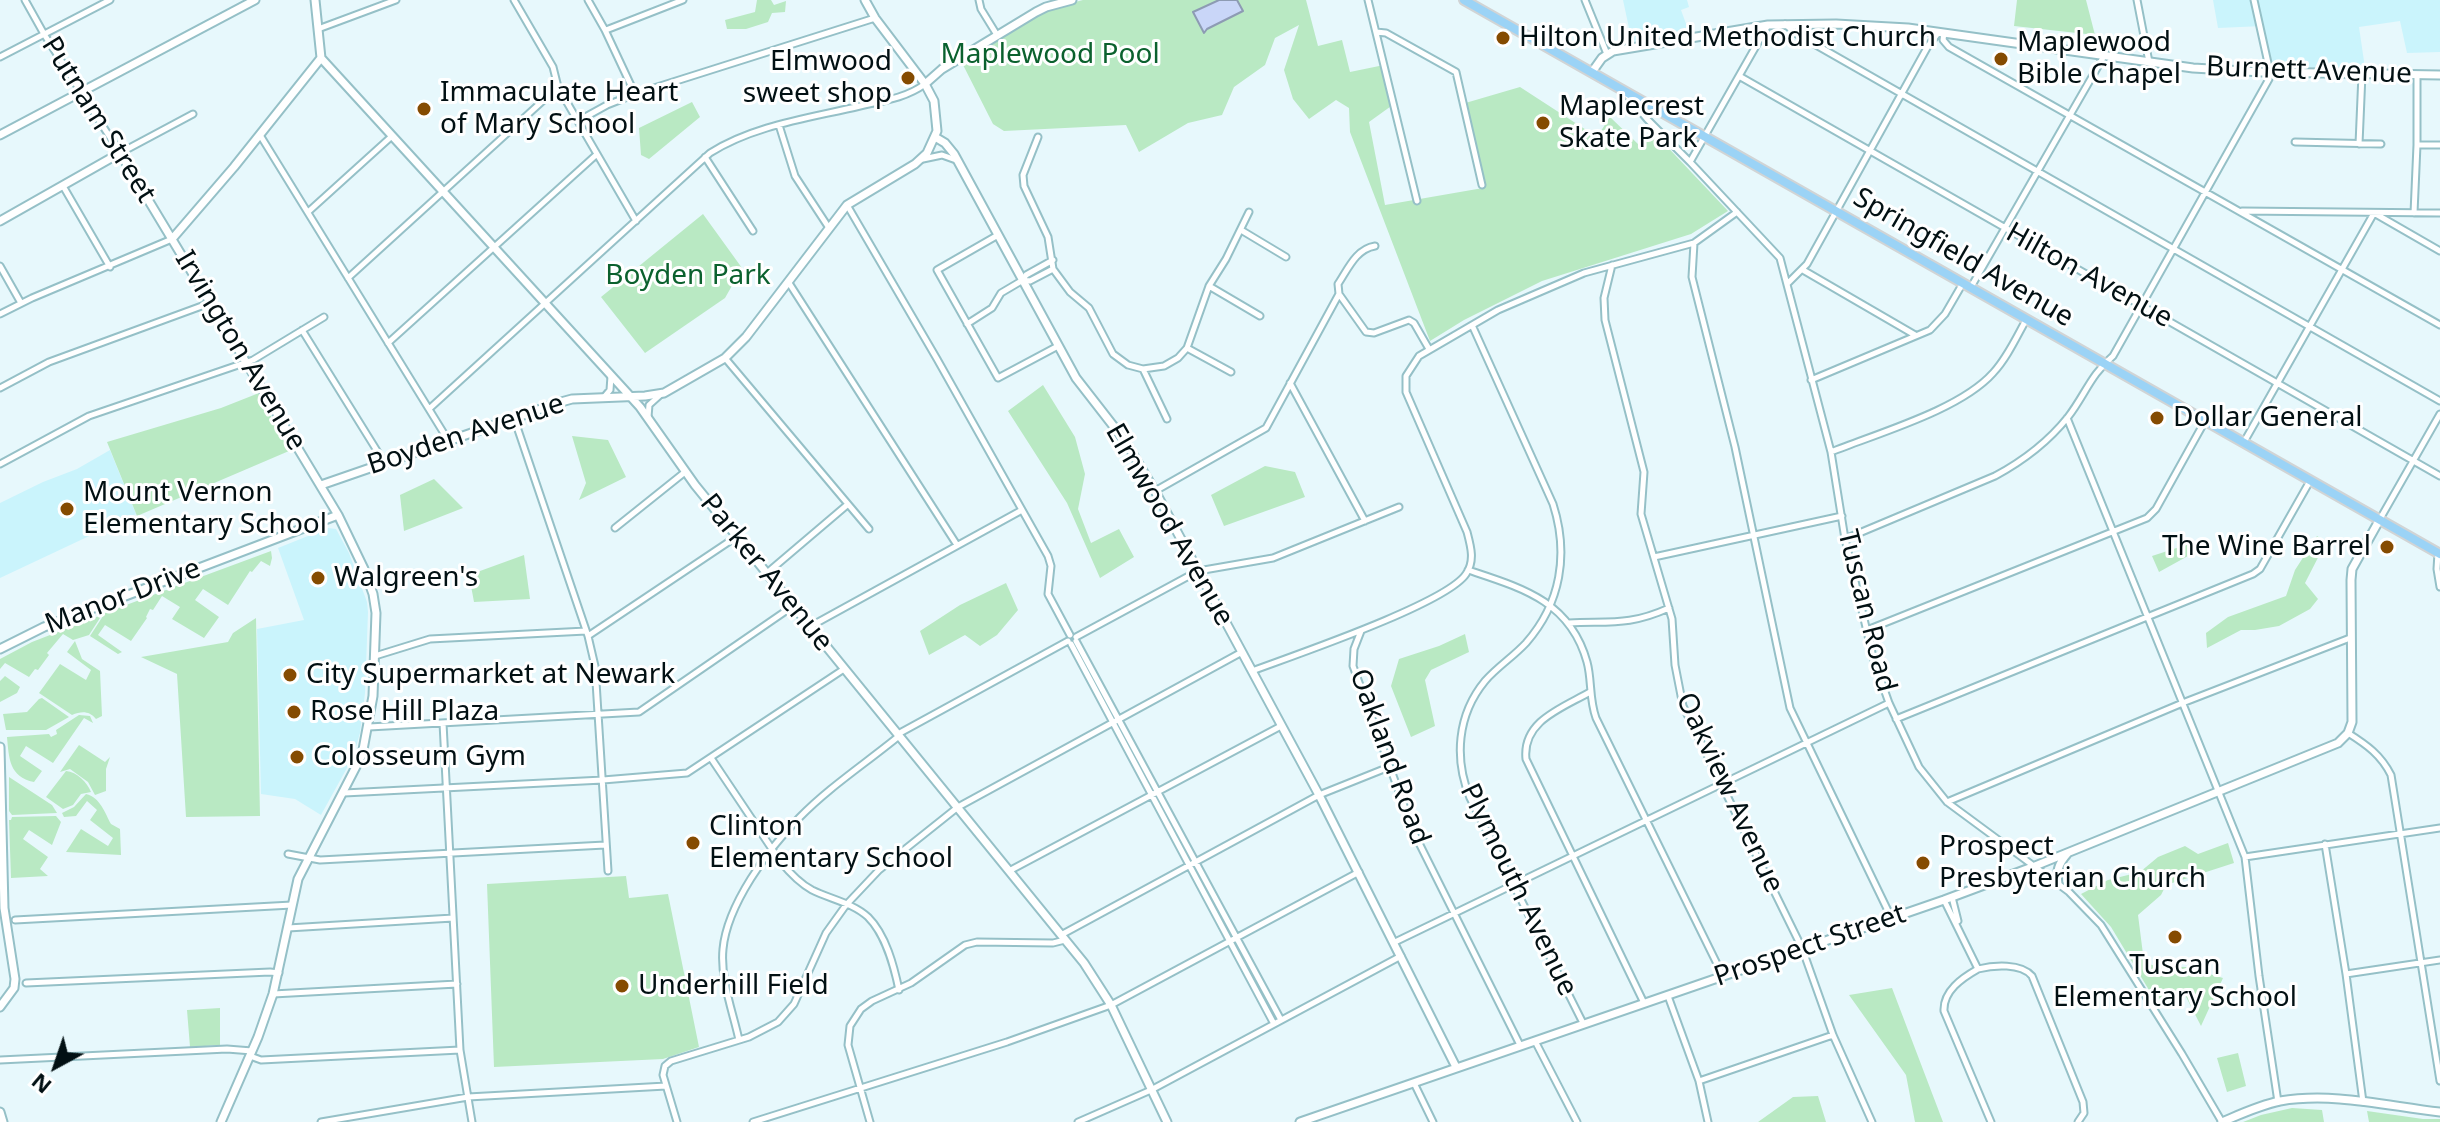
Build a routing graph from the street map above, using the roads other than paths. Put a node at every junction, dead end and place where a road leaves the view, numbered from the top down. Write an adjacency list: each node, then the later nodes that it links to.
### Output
1 (25, 0): 25 (street, Putnam Street)
2 (110, 0): 25 (street)
3 (255, 0): 40 (street)
4 (315, 0): 21 (street)
5 (396, 0): 21 (street)
6 (514, 0): 39 (street)
7 (588, 0): 22 (street)
8 (683, 0): 17 (street)
9 (865, 0): 18 (street)
10 (979, 0): 26 (street)
11 (1072, 0): 26 (street)
12 (1368, 0): 23 (street)
13 (1464, 0): 32 (main road, Springfield Avenue)
14 (1585, 0): 27 (street)
15 (2137, 0): 31 (street)
16 (2254, 0): 33 (street)
17 (670, 2): 22 (street)
18 (875, 18): 38 (street); 42 (street)
19 (1784, 23): 20 (street, Burnett Avenue); 24 (street, Burnett Avenue); 43 (street)
20 (1768, 25): 27 (street, Burnett Avenue); 37 (street)
21 (318, 29): 30 (street)
22 (605, 30): 42 (street)
23 (1376, 32): 67 (street); 71 (street)
24 (1941, 32): 28 (street, Burnett Avenue); 43 (street); 45 (street)
25 (44, 34): 29 (street); 40 (street, Putnam Street)
26 (997, 35): 38 (street)
27 (1607, 54): 32 (street)
28 (2104, 56): 31 (street, Burnett Avenue); 45 (street)
29 (0, 57)
30 (321, 58): 49 (street, Irvington Avenue); 50 (street, Parker Avenue)
31 (2149, 62): 33 (street, Burnett Avenue)
32 (1592, 72): 41 (main road, Springfield Avenue)
33 (2270, 72): 34 (street, Burnett Avenue); 70 (street)
34 (2362, 74): 35 (street, Burnett Avenue); 55 (street)
35 (2417, 75): 36 (street, Burnett Avenue); 57 (street)
36 (2440, 75)
37 (1739, 76): 51 (street); 59 (street, Hilton Avenue)
38 (925, 84): 47 (street); 52 (street)
39 (558, 87): 46 (street); 69 (street)
40 (82, 91): 48 (street); 60 (street, Putnam Street)
41 (1625, 92): 51 (main road, Springfield Avenue); 65 (street, Tuscan Road)
42 (635, 94): 46 (street)
43 (1901, 94): 59 (street); 66 (street)
44 (193, 114): 60 (street)
45 (2070, 115): 66 (street); 70 (street)
46 (578, 121): 61 (street)
47 (779, 125): 62 (street); 83 (street)
48 (0, 135)
49 (260, 135): 74 (street); 88 (street, Irvington Avenue)
50 (393, 136): 69 (street, Parker Avenue); 74 (street)
51 (1705, 136): 65 (street); 73 (main road, Springfield Avenue)
52 (935, 137): 63 (street, Boyden Avenue); 64 (street, Elmwood Avenue)
53 (1038, 137): 95 (street)
54 (2295, 142): 55 (street)
55 (2359, 144): 56 (street)
56 (2381, 144)
57 (2417, 145): 58 (street); 79 (street)
58 (2440, 145)
59 (1869, 151): 73 (street); 84 (street, Hilton Avenue)
60 (120, 153): 68 (street); 88 (street, Putnam Street)
61 (596, 155): 82 (street); 91 (street)
62 (705, 157): 82 (street); 86 (street)
63 (922, 159): 64 (street); 72 (street, Boyden Avenue)
64 (959, 162): 87 (street, Elmwood Avenue)
65 (1690, 162): 76 (street, Tuscan Road)
66 (2037, 171): 84 (street); 92 (street)
67 (1482, 185)
68 (63, 186): 81 (street); 98 (street)
69 (443, 192): 91 (street, Parker Avenue); 102 (street)
70 (2206, 192): 77 (street); 92 (street)
71 (1417, 201)
72 (847, 205): 83 (street, Boyden Avenue); 161 (street)
73 (1835, 211): 101 (street); 107 (main road, Springfield Avenue)
74 (308, 212): 102 (street)
75 (1249, 212): 85 (street)
76 (1737, 212): 89 (street); 105 (street, Tuscan Road)
77 (2241, 212): 78 (street); 100 (street)
78 (2374, 213): 79 (street); 93 (street); 100 (street)
79 (2414, 213): 80 (street)
80 (2440, 213)
81 (0, 221)
82 (636, 221): 111 (street)
83 (829, 228): 104 (street, Boyden Avenue)
84 (2005, 229): 107 (street); 112 (street, Hilton Avenue)
85 (1241, 230): 94 (street); 106 (street)
86 (753, 231)
87 (998, 235): 103 (street, Elmwood Avenue); 117 (street)
88 (172, 239): 98 (street); 109 (street, Irvington Avenue)
89 (1694, 243): 96 (street); 169 (street)
90 (1375, 246): 108 (street)
91 (495, 248): 111 (street, Parker Avenue); 123 (street)
92 (2173, 249): 112 (street); 120 (street)
93 (2440, 251)
94 (1286, 257)
95 (1053, 260): 99 (street); 103 (street)
96 (1612, 265): 118 (street); 174 (street, Oakview Avenue)
97 (0, 266): 110 (street)
98 (110, 267): 110 (street)
99 (1053, 269): 103 (street); 130 (street)
100 (2342, 269): 119 (street); 120 (street)
101 (1803, 270): 105 (street); 122 (street)
102 (348, 278): 123 (street)
103 (1023, 280): 117 (street); 124 (street, Elmwood Avenue)
104 (789, 283): 127 (street, Boyden Avenue); 172 (street)
105 (1788, 283): 133 (street, Tuscan Road)
106 (1209, 286): 114 (street); 125 (street)
107 (1967, 286): 116 (main road, Springfield Avenue); 122 (street)
108 (1339, 294): 126 (street); 134 (street)
109 (210, 302): 128 (street, Irvington Avenue); 136 (street)
110 (21, 303): 113 (street)
111 (545, 304): 132 (street, Parker Avenue); 141 (street)
112 (2142, 305): 129 (street); 135 (street, Hilton Avenue)
113 (0, 314)
114 (1260, 316)
115 (324, 317): 121 (street)
116 (2026, 320): 129 (main road, Springfield Avenue); 150 (street)
117 (967, 324): 124 (street)
118 (1472, 325): 126 (street); 179 (street, Plymouth Avenue)
119 (2440, 325)
120 (2310, 327): 135 (street); 140 (street)
121 (302, 330): 128 (street); 152 (street)
122 (1916, 336): 133 (street)
123 (388, 343): 141 (street)
124 (1058, 346): 158 (street, Elmwood Avenue)
125 (1187, 348): 130 (street); 131 (street)
126 (1429, 349): 175 (street)
127 (725, 358): 137 (street, Boyden Avenue); 159 (street)
128 (247, 362): 153 (street); 157 (street, Irvington Avenue)
129 (2104, 363): 145 (street); 147 (main road, Springfield Avenue)
130 (1143, 369): 146 (street)
131 (1231, 372)
132 (611, 375): 138 (street, Parker Avenue); 139 (street)
133 (1811, 380): 150 (street, Tuscan Road)
134 (1290, 383): 158 (street); 165 (street)
135 (2278, 383): 149 (street); 151 (street, Hilton Avenue)
136 (0, 388)
137 (664, 393): 138 (street, Boyden Avenue); 144 (street)
138 (630, 396): 139 (street, Boyden Avenue); 144 (street, Parker Avenue)
139 (602, 397): 143 (street, Boyden Avenue)
140 (2440, 401)
141 (429, 409): 148 (street)
142 (2440, 414): 151 (street)
143 (514, 418): 148 (street, Boyden Avenue); 187 (street)
144 (648, 418): 154 (street, Parker Avenue)
145 (2067, 418): 168 (street); 171 (street)
146 (1167, 419)
147 (2205, 421): 149 (main road, Springfield Avenue); 168 (street)
148 (448, 440): 152 (street, Boyden Avenue)
149 (2243, 443): 156 (main road, Springfield Avenue)
150 (1831, 452): 163 (street, Tuscan Road)
151 (2413, 461): 155 (street, Hilton Avenue); 164 (street)
152 (384, 462): 157 (street, Boyden Avenue)
153 (0, 464)
154 (685, 472): 166 (street); 170 (street, Parker Avenue)
155 (2440, 476)
156 (2310, 481): 164 (main road, Springfield Avenue); 182 (street)
157 (321, 485): 162 (street, Irvington Avenue)
158 (1155, 491): 176 (street, Elmwood Avenue)
159 (847, 505): 167 (street); 177 (street)
160 (1399, 507): 165 (street)
161 (1022, 510): 172 (street); 189 (street)
162 (338, 515): 190 (street, Manor Drive); 192 (street, Irvington Avenue)
163 (1842, 516): 169 (street); 171 (street, Tuscan Road)
164 (2380, 519): 173 (main road, Springfield Avenue); 188 (street)
165 (1365, 521): 176 (street)
166 (615, 528)
167 (869, 529)
168 (2112, 532): 182 (street); 186 (street)
169 (1753, 535): 174 (street); 207 (street)
170 (736, 537): 177 (street, Parker Avenue); 187 (street)
171 (1845, 539): 186 (street, Tuscan Road)
172 (957, 545): 184 (street)
173 (2439, 554): 178 (street)
174 (1654, 557): 181 (street, Oakview Avenue)
175 (1468, 570): 179 (street); 185 (street, Oakland Road)
176 (1198, 571): 189 (street); 191 (street, Elmwood Avenue)
177 (766, 574): 180 (street, Parker Avenue)
178 (2440, 587)
179 (1551, 605): 183 (street); 240 (street, Plymouth Avenue)
180 (793, 606): 184 (street, Parker Avenue); 198 (street)
181 (1669, 608): 183 (street); 212 (street, Oakview Avenue)
182 (2147, 617): 197 (street); 200 (street)
183 (1569, 623): 195 (street)
184 (810, 627): 193 (street, Parker Avenue)
185 (1361, 630): 194 (street); 210 (street, Oakland Road)
186 (1867, 630): 196 (street, Tuscan Road)
187 (587, 634): 192 (street); 198 (street)
188 (2350, 638): 197 (street); 205 (street)
189 (1072, 640): 199 (street); 202 (street); 206 (street)
190 (0, 649)
191 (1242, 652): 194 (street, Elmwood Avenue); 199 (street)
192 (375, 656): 204 (street, Irvington Avenue)
193 (844, 669): 206 (street, Parker Avenue); 209 (street)
194 (1252, 671): 203 (street, Elmwood Avenue)
195 (1590, 692): 221 (street); 230 (street)
196 (1889, 703): 200 (street, Tuscan Road); 207 (street)
197 (2182, 703): 215 (street); 219 (street)
198 (599, 714): 201 (street); 211 (street)
199 (1120, 719): 202 (street); 214 (street)
200 (1896, 719): 219 (street, Tuscan Road)
201 (443, 723): 204 (street); 213 (street)
202 (1113, 723): 217 (street); 220 (street)
203 (1281, 726): 214 (street); 218 (street, Elmwood Avenue)
204 (369, 727): 216 (street, Irvington Avenue)
205 (2348, 733): 215 (street, Prospect Street); 223 (street)
206 (899, 735): 220 (street, Parker Avenue); 226 (street)
207 (1806, 744): 212 (street); 245 (street)
208 (0, 747): 268 (street)
209 (711, 757): 211 (street); 226 (street)
210 (1389, 767): 218 (street); 244 (street, Oakland Road)
211 (603, 780): 213 (street); 225 (street)
212 (1722, 786): 221 (street); 253 (street, Oakview Avenue)
213 (447, 787): 216 (street); 228 (street)
214 (1159, 791): 217 (street); 233 (street)
215 (2218, 791): 227 (street, Prospect Street); 231 (street)
216 (344, 793): 232 (street, Irvington Avenue)
217 (1151, 795): 234 (street); 237 (street)
218 (1319, 795): 233 (street); 238 (street, Elmwood Avenue)
219 (1947, 802): 235 (street, Tuscan Road)
220 (958, 807): 237 (street, Parker Avenue); 243 (street)
221 (1647, 822): 230 (street); 260 (street)
222 (2440, 828): 223 (street)
223 (2400, 834): 224 (street); 256 (street)
224 (2325, 844): 231 (street); 259 (street)
225 (605, 845): 228 (street); 236 (street)
226 (772, 850): 243 (street); 273 (street)
227 (2068, 852): 235 (street, Prospect Street); 239 (street)
228 (449, 853): 232 (street); 246 (street)
229 (288, 854): 232 (street)
230 (1573, 857): 240 (street); 266 (street)
231 (2245, 857): 287 (street)
232 (309, 859): 242 (street, Irvington Avenue)
233 (1196, 861): 234 (street); 249 (street)
234 (1189, 865): 250 (street); 251 (street)
235 (2035, 866): 239 (street, Tuscan Road); 241 (street, Prospect Street)
236 (608, 871)
237 (1009, 871): 250 (street, Parker Avenue)
238 (1359, 872): 249 (street); 252 (street, Elmwood Avenue)
239 (2058, 884): 308 (street, Tuscan Road)
240 (1514, 885): 244 (street); 270 (street, Plymouth Avenue)
241 (1948, 898): 245 (street, Prospect Street); 257 (street)
242 (292, 905): 247 (street); 248 (street, Irvington Avenue)
243 (846, 905): 263 (street); 273 (street)
244 (1454, 914): 252 (street); 275 (street, Oakland Road)
245 (1891, 917): 253 (street, Prospect Street)
246 (453, 918): 248 (street); 262 (street)
247 (15, 920)
248 (288, 928): 258 (street, Irvington Avenue)
249 (1236, 936): 251 (street); 269 (street)
250 (1063, 938): 263 (street); 267 (street, Parker Avenue)
251 (1229, 940): 267 (street); 271 (street)
252 (1395, 942): 254 (street, Elmwood Avenue)
253 (1802, 948): 260 (street, Prospect Street); 272 (street, Oakview Avenue)
254 (1401, 956): 269 (street); 279 (street, Elmwood Avenue)
255 (2440, 960): 256 (street)
256 (2421, 963): 259 (street); 281 (street)
257 (1978, 969): 306 (street); 307 (street)
258 (279, 973): 261 (street); 264 (street, Irvington Avenue)
259 (2346, 974): 288 (street)
260 (1723, 976): 265 (street, Prospect Street)
261 (26, 983)
262 (457, 984): 264 (street); 276 (street)
263 (899, 990): 284 (street)
264 (273, 994): 277 (street, Irvington Avenue)
265 (1668, 996): 266 (street, Prospect Street); 280 (street)
266 (1644, 1003): 270 (street, Prospect Street)
267 (1111, 1005): 284 (street); 285 (street, Parker Avenue)
268 (0, 1007)
269 (1281, 1020): 271 (street)
270 (1583, 1023): 274 (street, Prospect Street)
271 (1274, 1024): 285 (street)
272 (1833, 1035): 280 (street); 305 (street, Oakview Avenue)
273 (739, 1040): 283 (street)
274 (1535, 1040): 275 (street, Prospect Street); 303 (street)
275 (1520, 1045): 279 (street, Prospect Street)
276 (460, 1050): 277 (street); 286 (street)
277 (251, 1054): 278 (street); 293 (street, Irvington Avenue)
278 (0, 1060)
279 (1456, 1067): 282 (street, Prospect Street)
280 (1699, 1081): 304 (street)
281 (2440, 1081)
282 (1414, 1083): 301 (street, Prospect Street); 302 (street)
283 (666, 1086): 286 (street); 296 (street)
284 (860, 1088): 297 (street); 298 (street)
285 (1151, 1090): 299 (street); 300 (street, Parker Avenue)
286 (468, 1097): 291 (street); 295 (street)
287 (2278, 1102): 288 (street); 308 (street)
288 (2363, 1103): 290 (street)
289 (0, 1112): 292 (street)
290 (2440, 1112)
291 (355, 1119): 294 (street)
292 (3, 1122)
293 (221, 1122)
294 (321, 1122)
295 (472, 1122)
296 (677, 1122)
297 (753, 1122)
298 (870, 1122)
299 (1078, 1122)
300 (1167, 1122)
301 (1301, 1122)
302 (1433, 1122)
303 (1577, 1122)
304 (1708, 1122)
305 (1872, 1122)
306 (1991, 1122)
307 (2078, 1122)
308 (2222, 1122)

